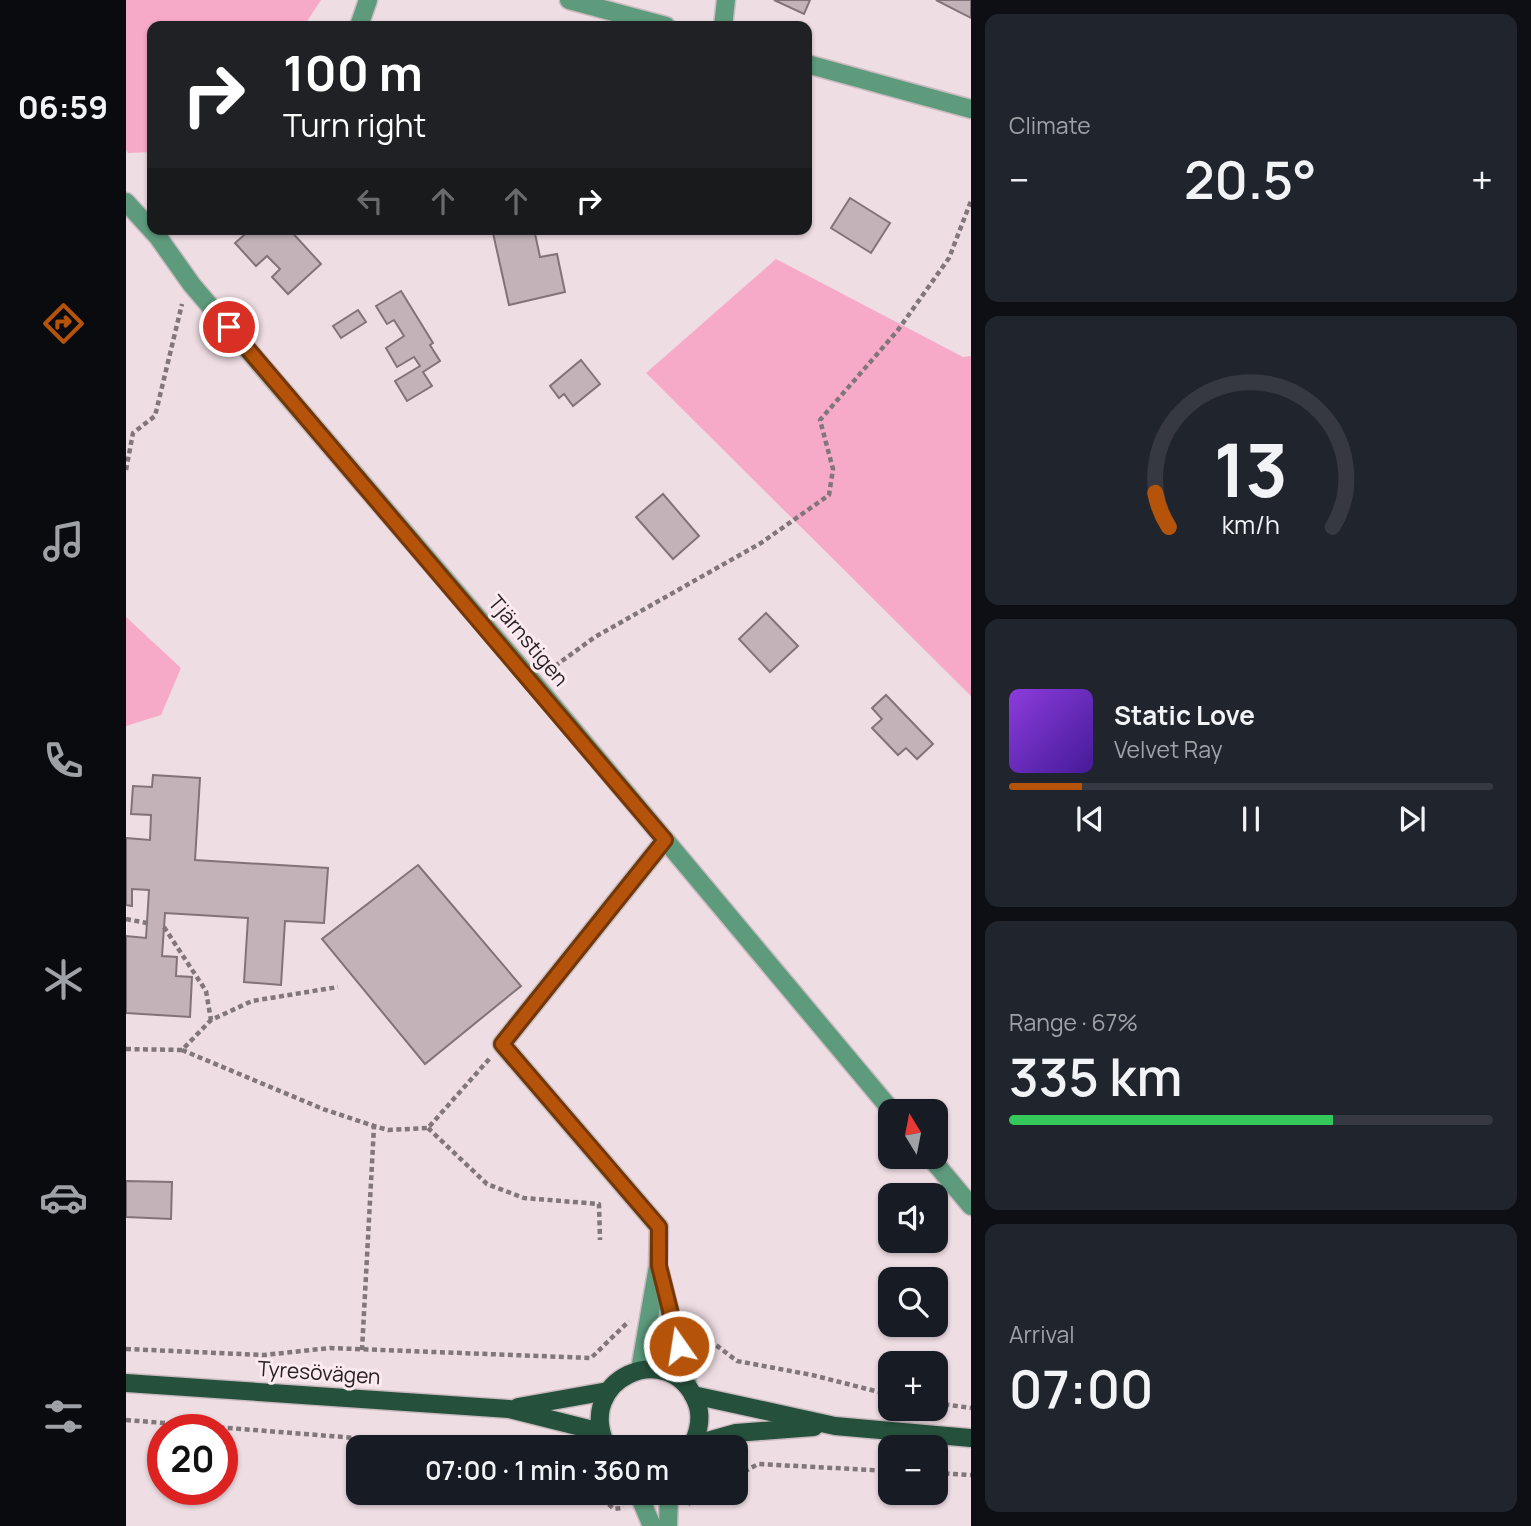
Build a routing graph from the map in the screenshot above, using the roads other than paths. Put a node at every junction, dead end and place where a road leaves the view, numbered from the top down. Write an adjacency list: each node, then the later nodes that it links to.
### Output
1 (368, 0): 4 (street)
2 (569, 0): 5 (street)
3 (726, 0): 6 (street)
4 (361, 21)
5 (647, 21)
6 (724, 21)
7 (812, 65): 8 (street)
8 (971, 109)
9 (126, 202): 10 (street, Tjärnstigen)
10 (147, 220)
11 (163, 235): 12 (street, Tjärnstigen)
12 (665, 840): 13 (street, Tjärnstigen); 16 (street)
13 (882, 1099)
14 (940, 1169): 15 (street)
15 (971, 1206)
16 (659, 1266): 17 (street); 19 (street)
17 (640, 1370): 19 (main road); 20 (main road, Tyresövägen)
18 (126, 1383): 21 (main road, Tyresövägen)
19 (691, 1390): 22 (main road); 25 (main road)
20 (608, 1391): 21 (main road, Tyresövägen); 24 (main road, Tyresövägen)
21 (509, 1409): 23 (main road, Tyresövägen)
22 (835, 1426): 26 (main road); 27 (main road)
23 (589, 1435)
24 (603, 1435)
25 (696, 1435)
26 (729, 1435)
27 (971, 1438)
28 (643, 1505): 30 (street)
29 (669, 1505): 31 (street)
30 (652, 1526)
31 (668, 1526)

